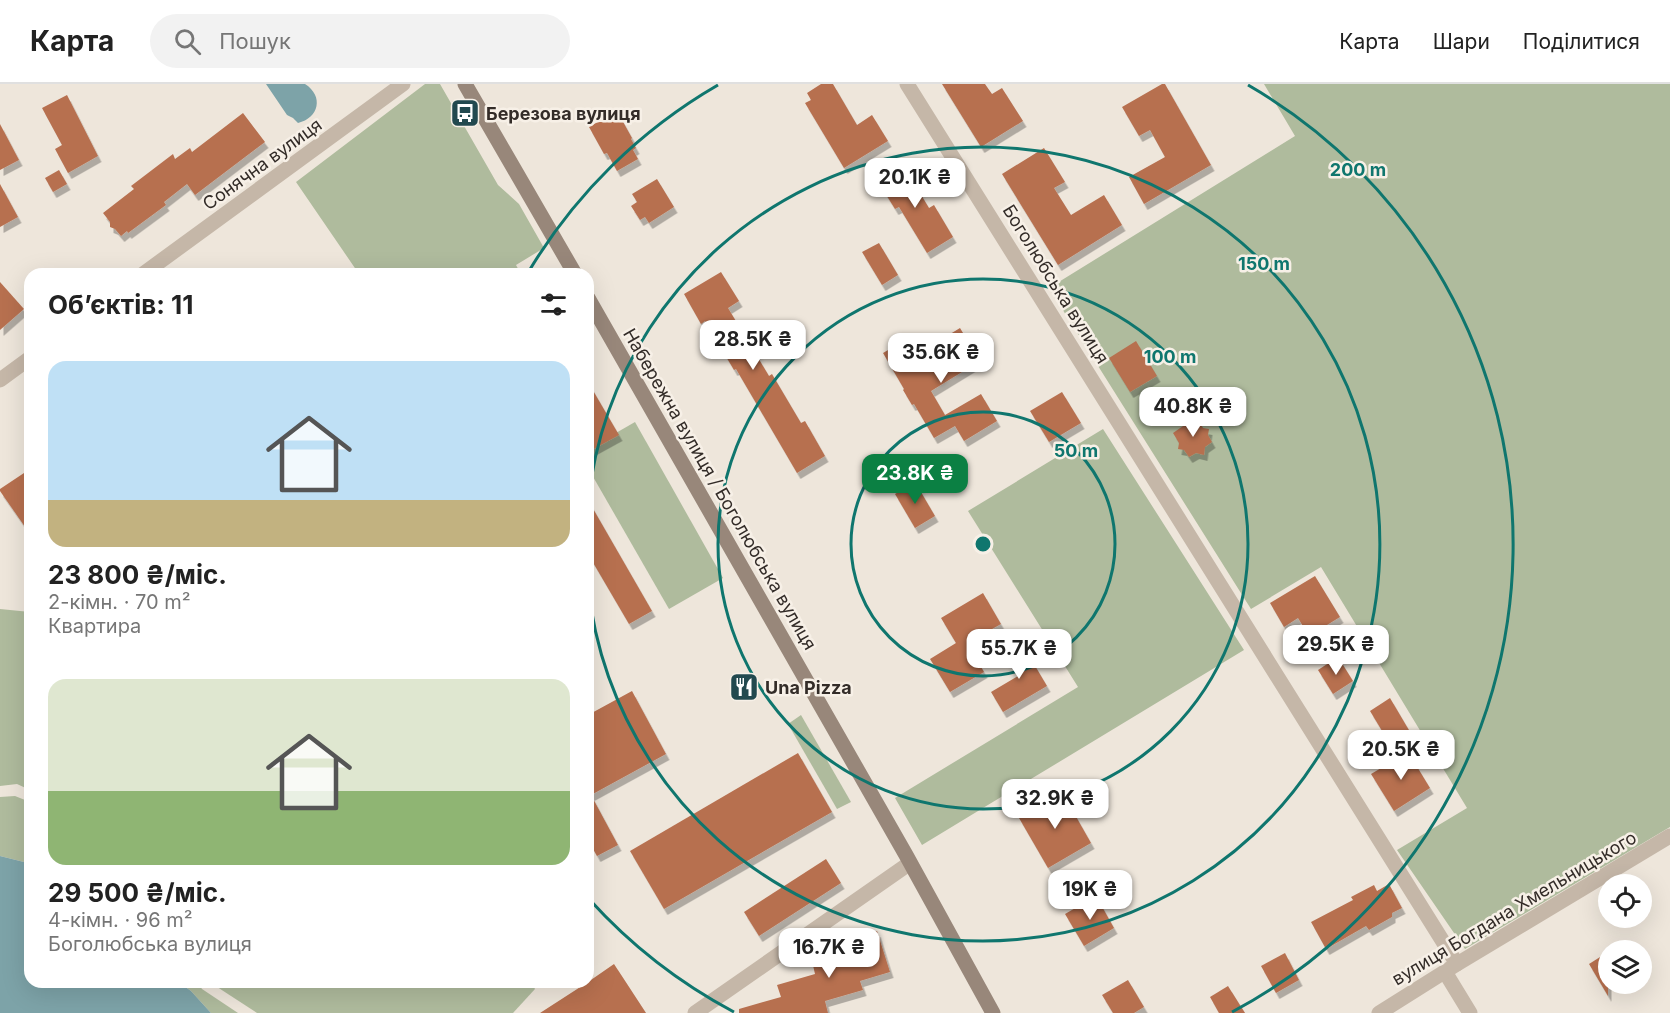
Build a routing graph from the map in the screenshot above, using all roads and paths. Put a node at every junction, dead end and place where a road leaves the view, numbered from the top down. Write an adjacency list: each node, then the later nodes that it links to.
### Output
1 (403, 84): 4 (street, Сонячна вулиця)
2 (465, 84): 5 (street)
3 (907, 84): 11 (street, Боголюбська вулиця)
4 (151, 268)
5 (571, 268)
6 (594, 309): 10 (street, Набережна вулиця / Боголюбська вулиця)
7 (24, 362): 8 (street)
8 (0, 380)
9 (1670, 836): 11 (street, вулиця Богдана Хмельницького)
10 (910, 863): 12 (street); 13 (street, Набережна вулиця / Боголюбська вулиця)
11 (1451, 968): 14 (street, вулиця Богдана Хмельницького); 15 (street, Боголюбська вулиця)
12 (695, 1013)
13 (993, 1013)
14 (1379, 1013)
15 (1470, 1013)

